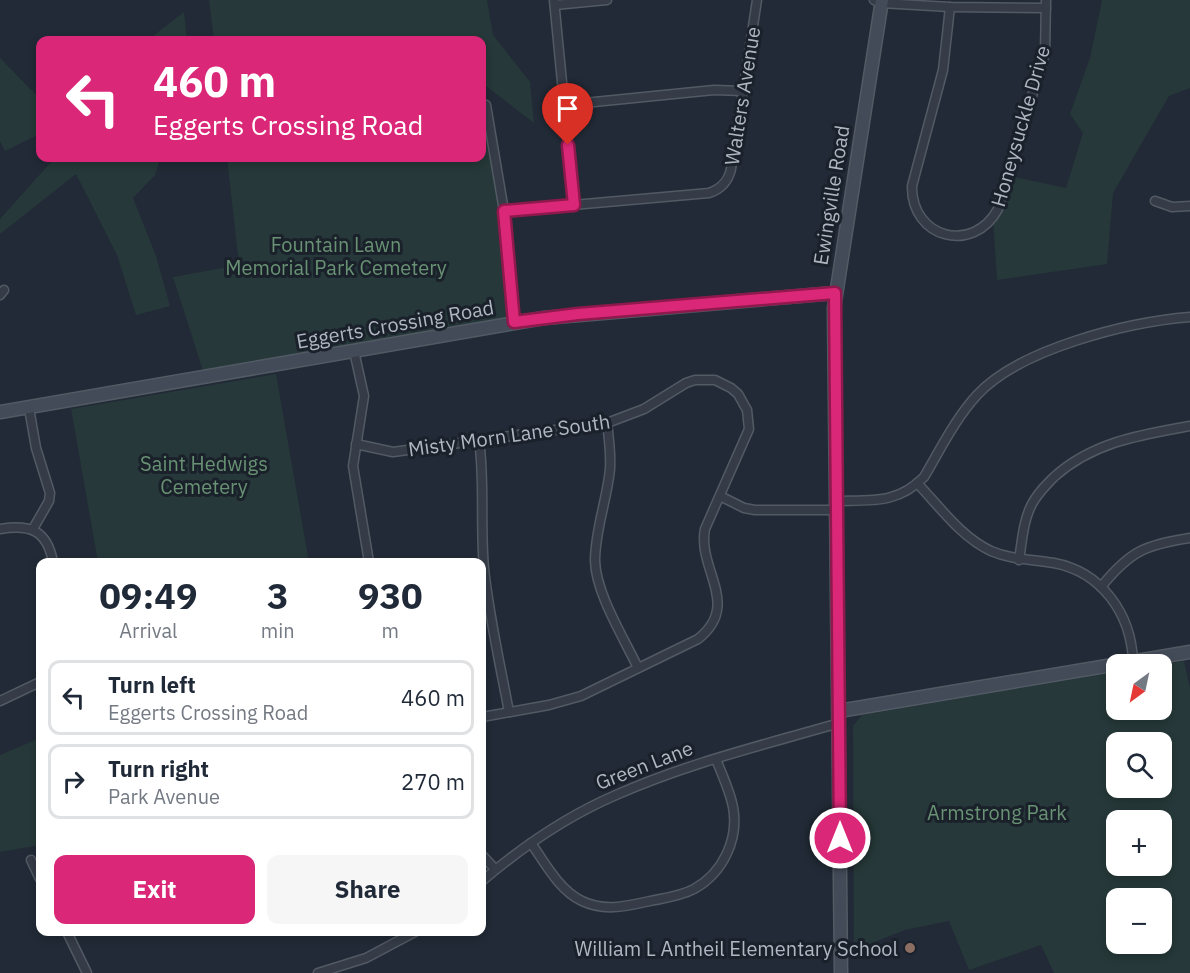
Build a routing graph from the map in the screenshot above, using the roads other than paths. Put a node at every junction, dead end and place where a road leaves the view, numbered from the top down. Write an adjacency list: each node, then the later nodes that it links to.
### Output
1 (607, 0): 4 (street)
2 (757, 0): 7 (street, Walters Avenue)
3 (879, 1): 6 (street, Honeysuckle Drive); 14 (street, Ewingville Road)
4 (555, 2): 9 (street)
5 (1046, 4): 6 (street, Honeysuckle Drive); 6 (street, Honeysuckle Drive)
6 (950, 7)
7 (743, 91): 9 (street); 11 (street, Walters Avenue)
8 (486, 105): 13 (street)
9 (564, 105): 11 (street)
10 (1155, 201): 12 (street)
11 (574, 205): 13 (street, Walters Avenue)
12 (1190, 206)
13 (504, 211): 16 (street)
14 (835, 293): 16 (street, Eggerts Crossing Road); 26 (street, Ewingville Road)
15 (1190, 317): 24 (street)
16 (514, 322): 17 (street, Eggerts Crossing Road)
17 (354, 351): 18 (street, Eggerts Crossing Road); 23 (street)
18 (29, 408): 19 (street, Eggerts Crossing Road); 28 (street)
19 (0, 412)
20 (607, 423): 22 (street, Misty Morn Lane South); 25 (street, Misty Morn Lane South); 40 (street)
21 (1190, 426): 33 (street)
22 (479, 440): 23 (street, Misty Morn Lane South); 32 (street)
23 (356, 444): 31 (street)
24 (917, 483): 26 (street); 33 (street)
25 (720, 496): 26 (street); 40 (street)
26 (837, 506): 45 (street, Ewingville Road)
27 (0, 529): 28 (street)
28 (33, 529): 30 (street)
29 (1190, 538): 35 (street)
30 (52, 558)
31 (368, 558)
32 (483, 558)
33 (1019, 560): 35 (street)
34 (486, 583): 43 (street)
35 (1101, 587): 37 (street)
36 (1190, 652): 38 (street, Green Lane)
37 (1132, 654)
38 (1172, 655)
39 (1106, 667): 45 (street, Green Lane)
40 (638, 668): 43 (street)
41 (36, 684): 42 (street)
42 (0, 701)
43 (509, 712): 44 (street)
44 (486, 716)
45 (839, 717): 46 (street, Green Lane); 57 (street, Ewingville Road)
46 (716, 759): 47 (street, Green Lane); 47 (street)
47 (531, 843): 50 (street, Green Lane)
48 (486, 859): 50 (street)
49 (31, 860): 51 (street)
50 (495, 869): 52 (street, Green Lane)
51 (36, 871)
52 (486, 877)
53 (69, 936): 55 (street)
54 (407, 936): 56 (street)
55 (87, 973)
56 (318, 973)
57 (841, 973)

